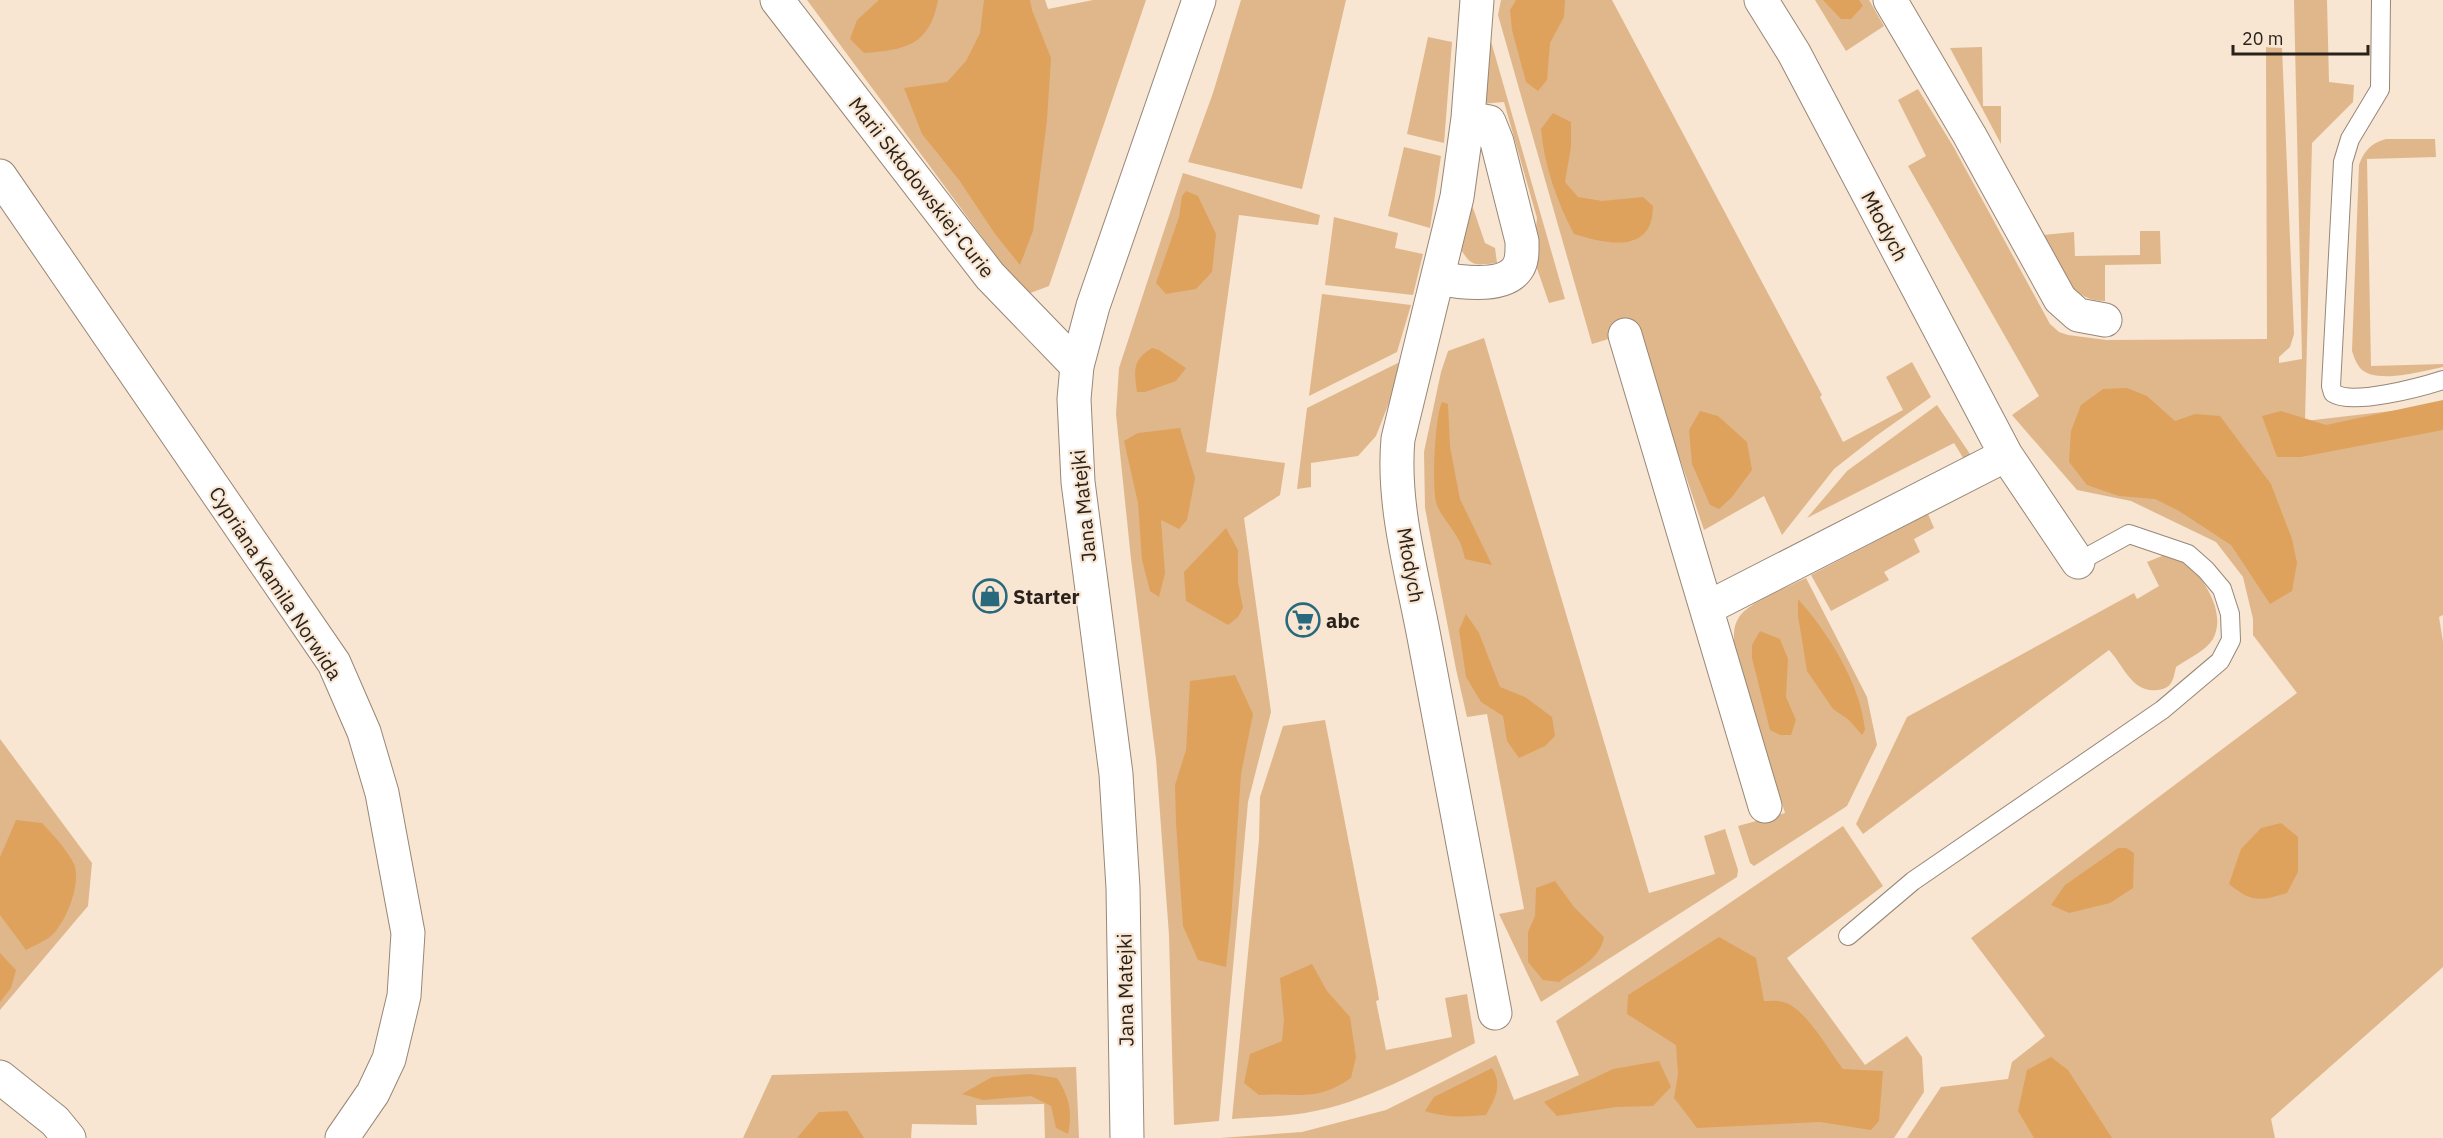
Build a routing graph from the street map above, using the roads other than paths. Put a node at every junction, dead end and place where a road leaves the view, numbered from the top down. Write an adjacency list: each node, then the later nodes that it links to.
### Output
1 (777, 0): 12 (street, Marii Skłodowskiej-Curie)
2 (1199, 0): 12 (street, Jana Matejki)
3 (1477, 0): 7 (street, Młodych)
4 (1761, 0): 14 (street, Młodych)
5 (1890, 0): 10 (street)
6 (2381, 0): 13 (lane)
7 (1468, 117): 9 (street, Młodych); 9 (street)
8 (0, 176): 22 (street, Cypriana Kamila Norwida)
9 (1438, 278): 19 (street, Młodych)
10 (2105, 320)
11 (1625, 335): 16 (street)
12 (1077, 366): 23 (street, Jana Matejki)
13 (2443, 380)
14 (2006, 455): 15 (street, Młodych); 16 (street)
15 (2078, 562): 18 (lane)
16 (1707, 608): 17 (street)
17 (1765, 806)
18 (1848, 936)
19 (1495, 1013)
20 (0, 1077): 21 (street)
21 (69, 1138)
22 (342, 1138)
23 (1127, 1138)

